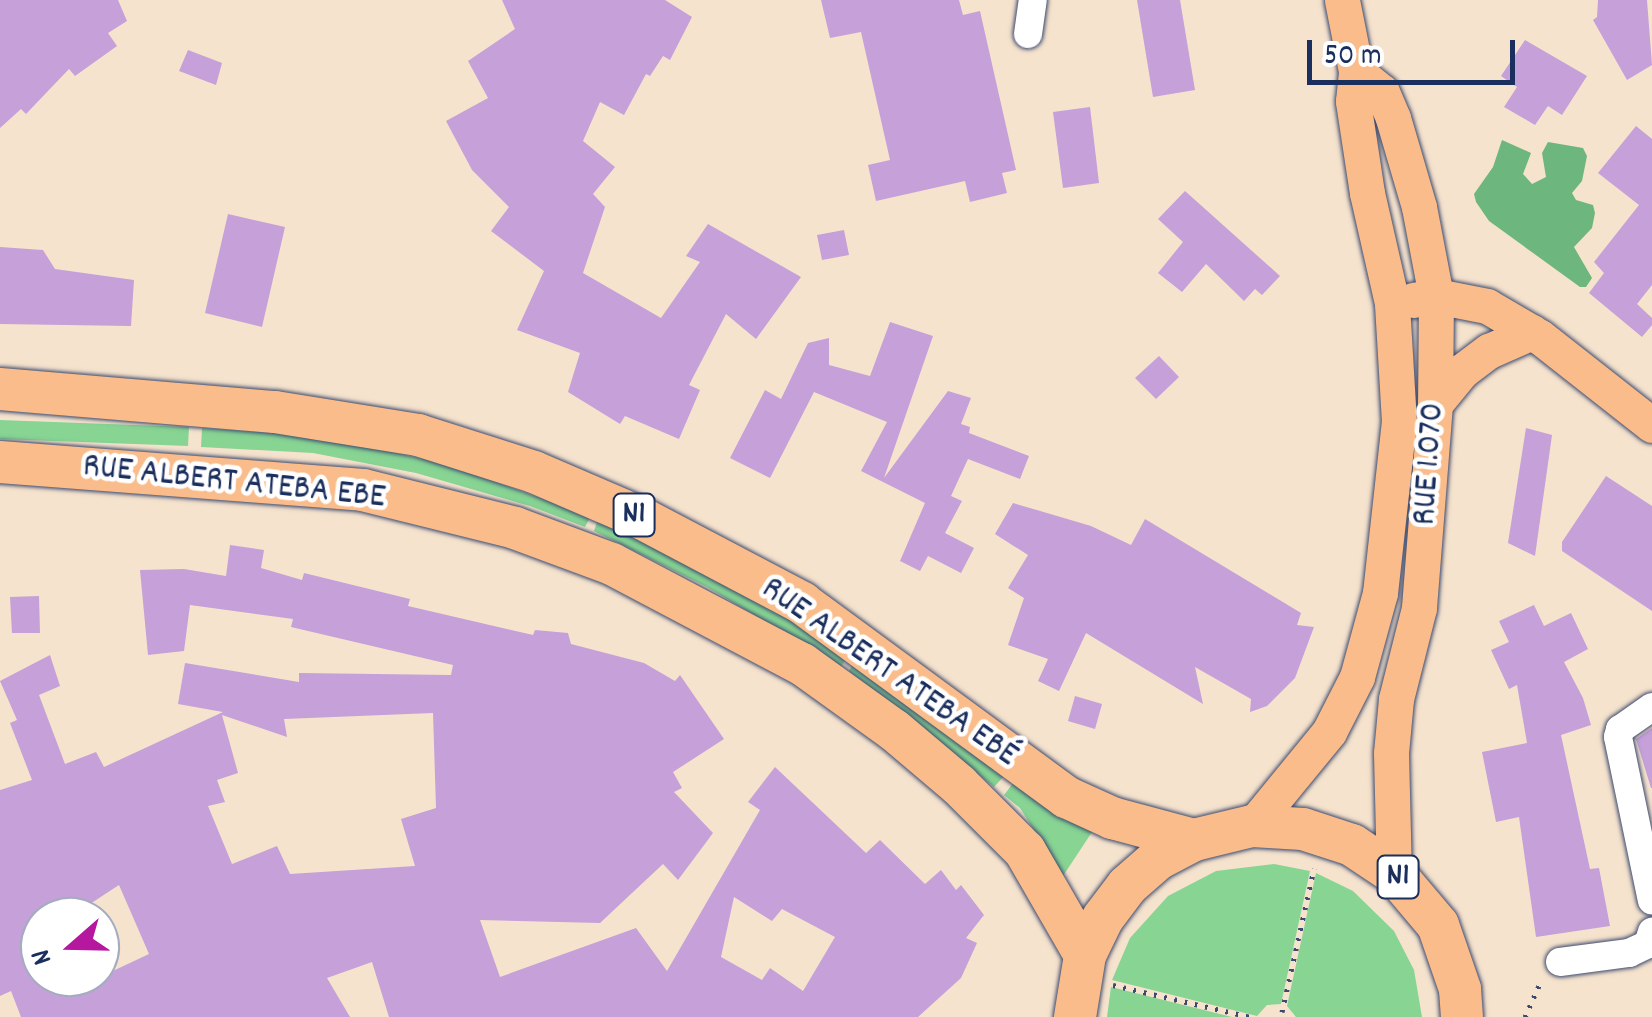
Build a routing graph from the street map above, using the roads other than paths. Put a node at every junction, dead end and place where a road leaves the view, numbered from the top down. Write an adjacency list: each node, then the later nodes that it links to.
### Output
1 (1033, 0): 3 (street)
2 (1342, 0): 4 (main road, RUE 1.070)
3 (1028, 34)
4 (1356, 72): 5 (main road, RUE 1.070); 6 (main road, RUE 1.070)
5 (1436, 296): 6 (main road); 7 (main road); 9 (main road, RUE 1.070)
6 (1392, 303): 13 (main road, RUE 1.070)
7 (1532, 332): 9 (main road); 10 (main road)
8 (0, 389): 14 (highway, RUE ALBERT ATEBA EBÉ / N1)
9 (1435, 404): 15 (main road, RUE 1.070)
10 (1652, 425)
11 (0, 462): 19 (highway, RUE ALBERT ATEBA EBE / N1)
12 (1652, 707): 16 (street)
13 (1252, 826): 14 (highway, N1); 15 (highway, N1)
14 (1194, 840): 19 (highway, N1)
15 (1394, 872): 20 (highway, N1)
16 (1652, 901)
17 (1652, 932): 18 (street)
18 (1560, 962)
19 (1095, 969): 21 (highway, N1)
20 (1461, 1003): 22 (highway, N1)
21 (1074, 1017)
22 (1497, 1017)

